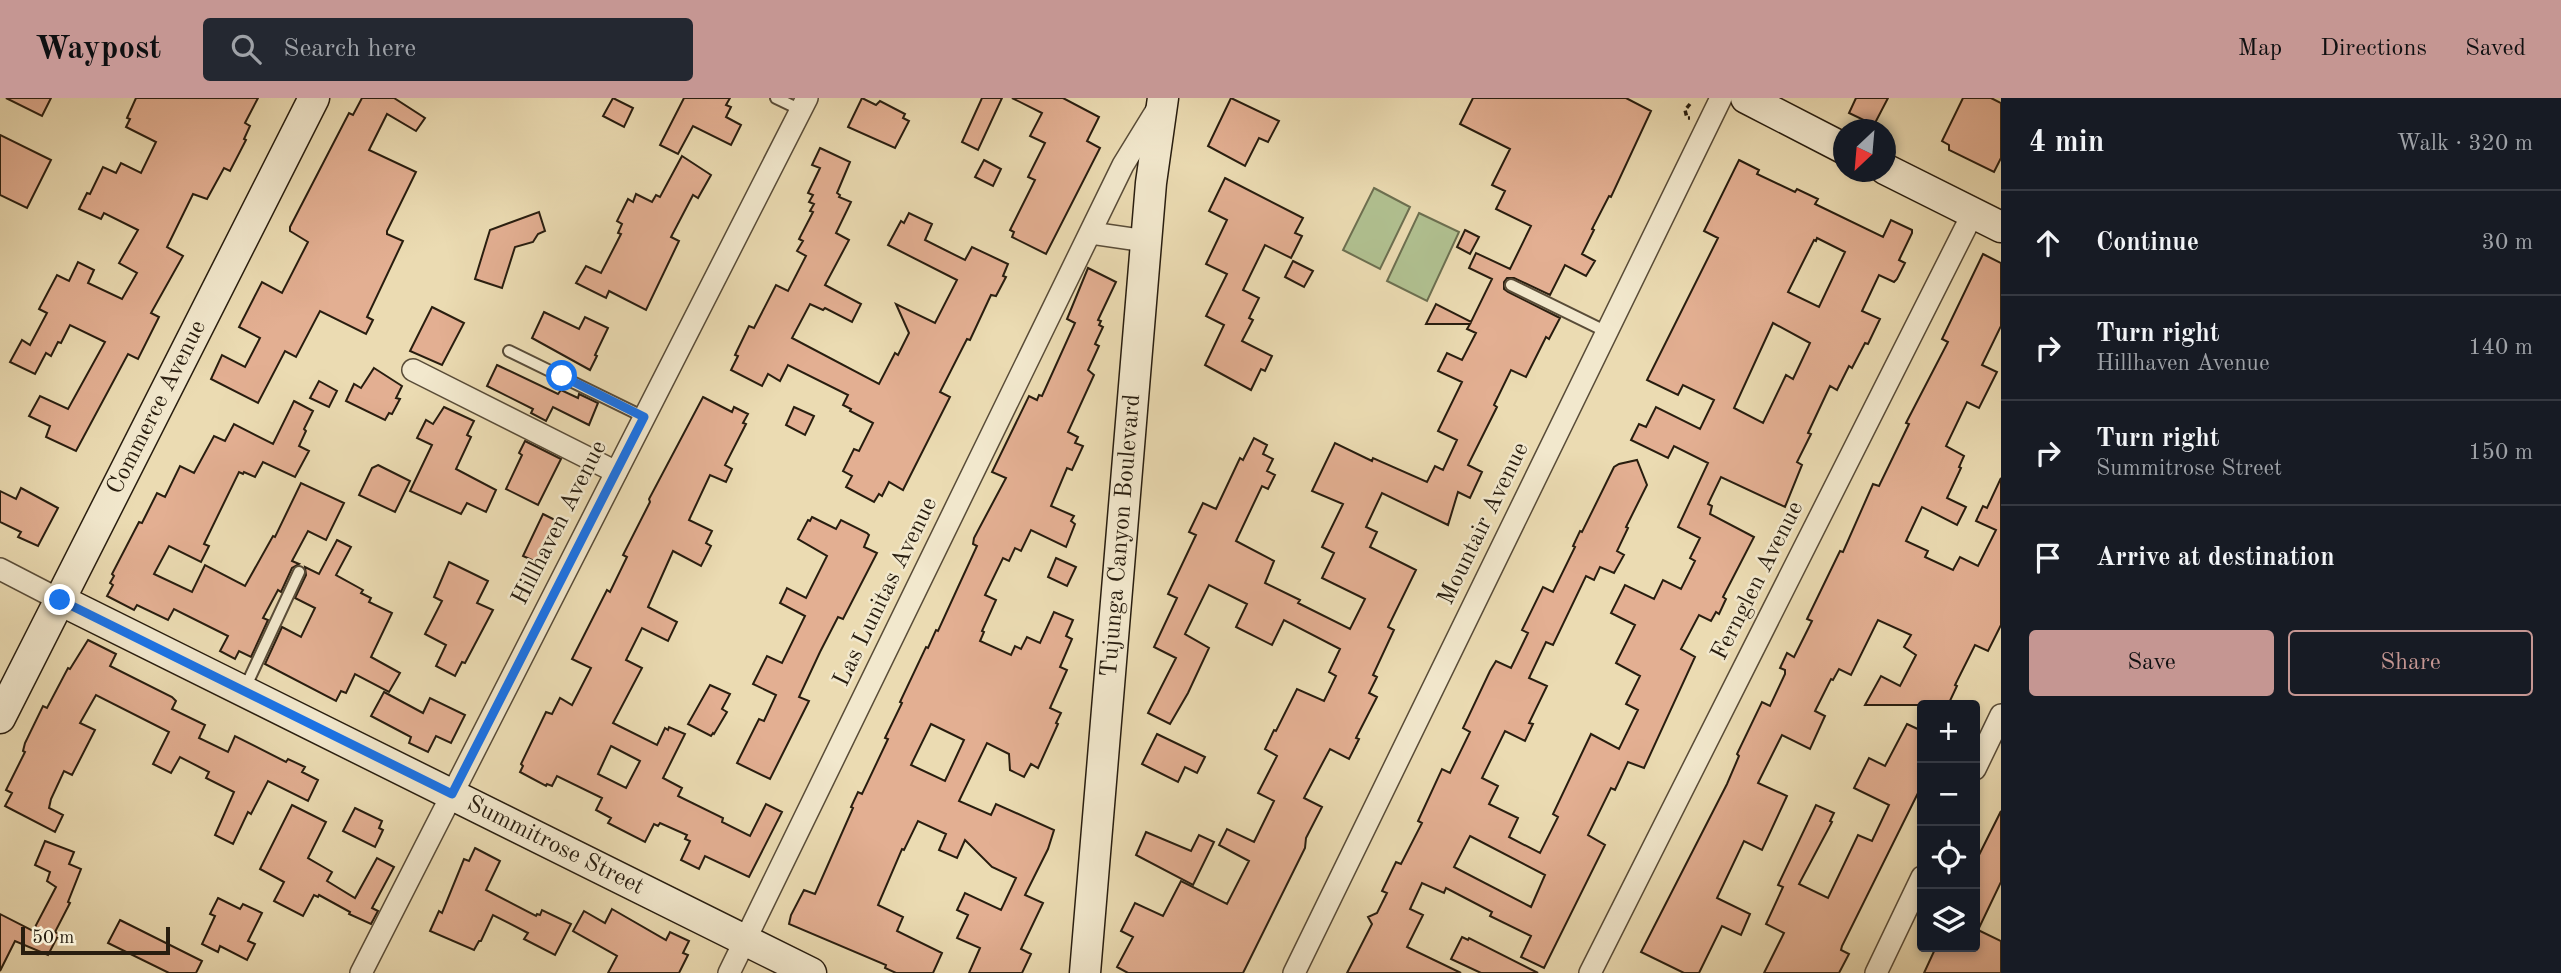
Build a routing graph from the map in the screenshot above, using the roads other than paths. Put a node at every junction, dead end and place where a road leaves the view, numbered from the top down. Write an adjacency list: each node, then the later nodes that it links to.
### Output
1 (314, 98): 21 (street, Commerce Avenue)
2 (776, 98): 6 (lane)
3 (1721, 98): 14 (street, Mountair Avenue)
4 (1746, 98): 7 (street)
5 (1163, 99): 11 (street, Las Lunitas Avenue); 12 (street, Tujunga Canyon Boulevard)
6 (804, 104): 17 (street, Hillhaven Avenue)
7 (1833, 143)
8 (1896, 174): 9 (street)
9 (1973, 213): 10 (street); 34 (street, Fernglen Avenue)
10 (2001, 227)
11 (1091, 233): 12 (street); 28 (street, Las Lunitas Avenue)
12 (1146, 241): 32 (street, Tujunga Canyon Boulevard)
13 (1511, 285): 14 (lane)
14 (1607, 332): 33 (street, Mountair Avenue)
15 (509, 351): 17 (lane)
16 (413, 370): 18 (street)
17 (644, 417): 18 (street, Hillhaven Avenue)
18 (616, 472): 26 (street, Hillhaven Avenue)
19 (0, 569): 21 (street, Summitrose Street)
20 (299, 572): 22 (lane)
21 (60, 600): 22 (street, Summitrose Street); 24 (street, Commerce Avenue)
22 (243, 691): 26 (street, Summitrose Street)
23 (2001, 715): 25 (street)
24 (0, 718)
25 (1978, 763)
26 (452, 794): 28 (street, Summitrose Street); 29 (street, Hillhaven Avenue)
27 (1917, 887): 35 (street)
28 (746, 940): 30 (street, Las Lunitas Avenue); 31 (street, Summitrose Street)
29 (361, 973)
30 (729, 973)
31 (811, 973)
32 (1085, 973)
33 (1294, 973)
34 (1590, 973)
35 (1876, 973)

